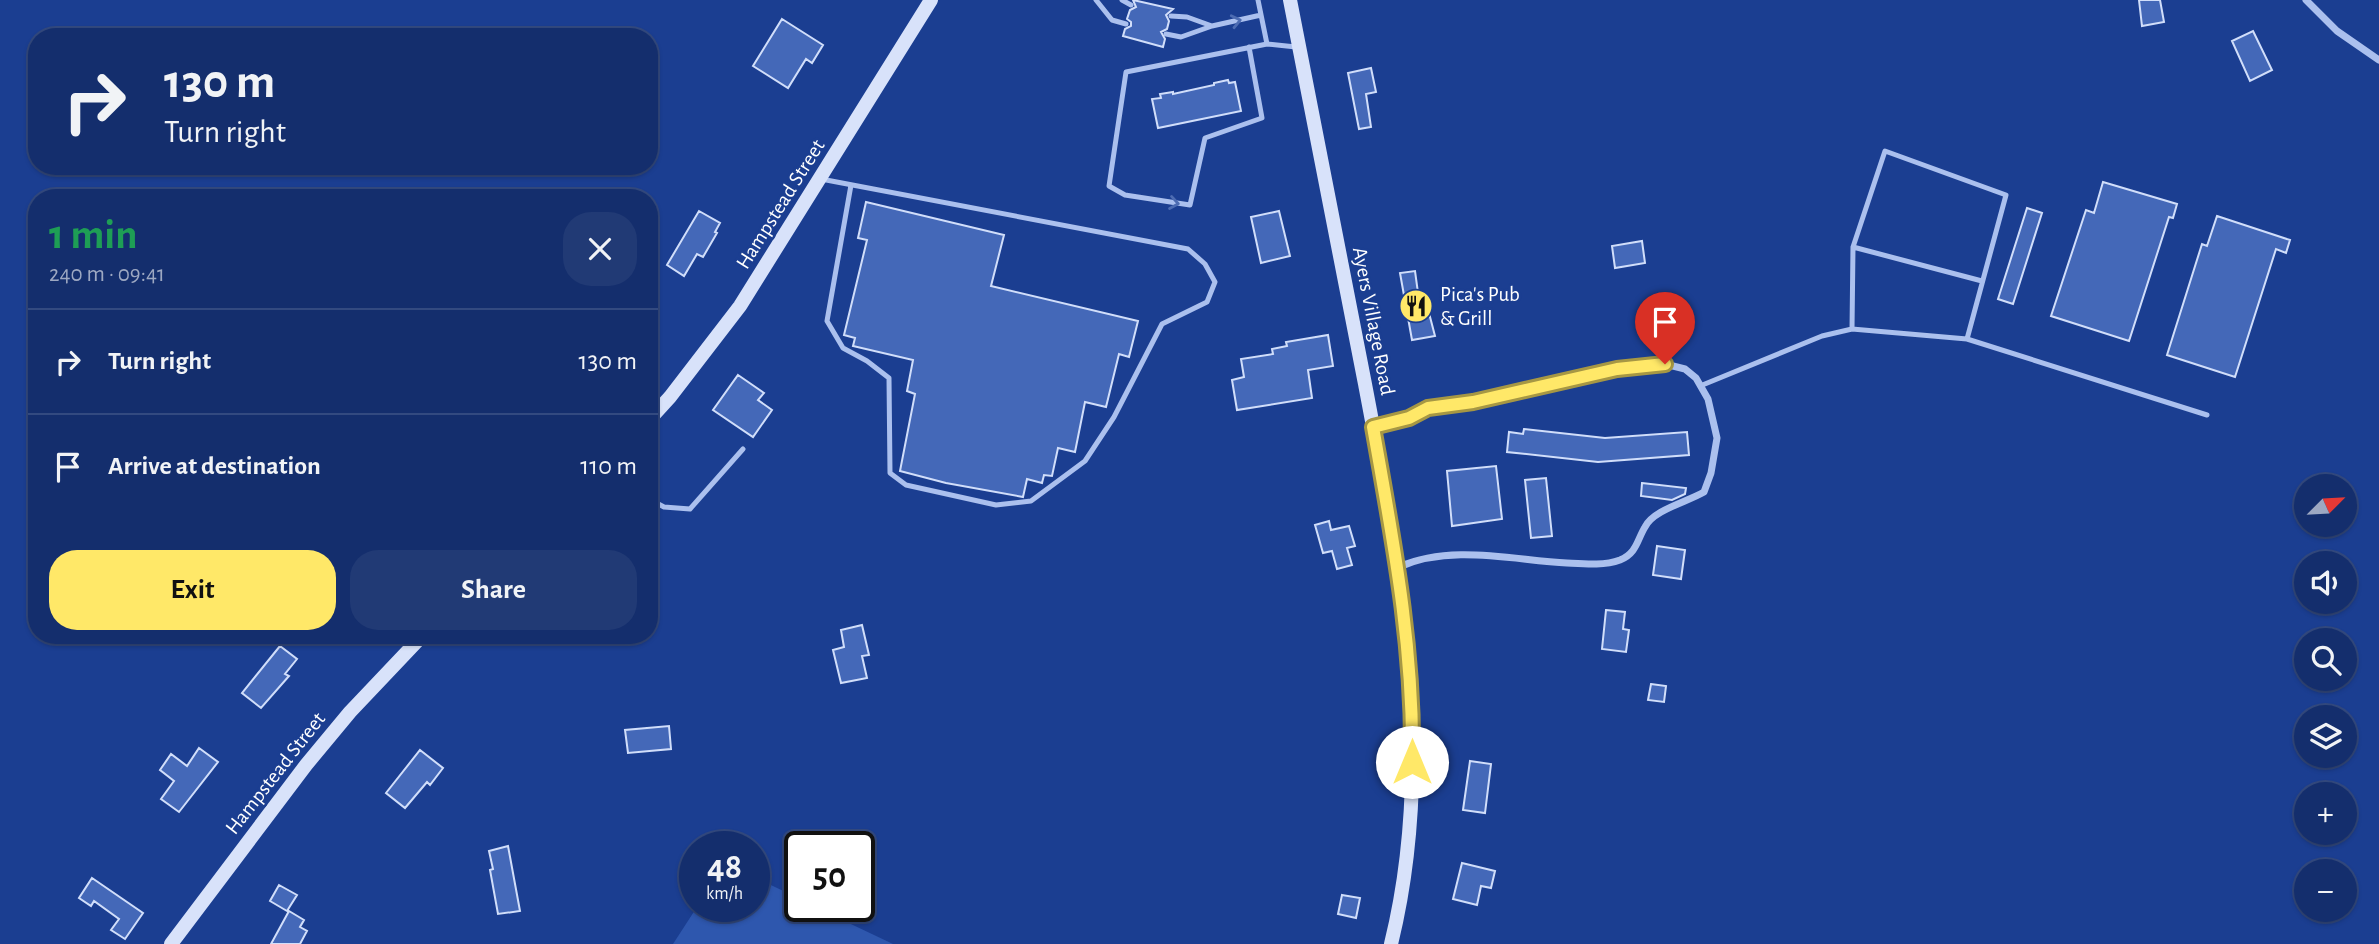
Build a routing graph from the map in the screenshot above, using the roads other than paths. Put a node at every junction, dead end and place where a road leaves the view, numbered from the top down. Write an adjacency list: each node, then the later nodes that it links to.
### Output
1 (931, 0): 17 (main road, Hampstead Street)
2 (1097, 0): 10 (lane)
3 (1122, 0): 7 (lane)
4 (1258, 0): 8 (lane)
5 (1290, 0): 15 (main road, Ayers Village Road)
6 (2306, 0): 16 (street)
7 (1131, 5)
8 (1261, 15): 11 (lane, one-way to 8); 13 (lane)
9 (1171, 16): 11 (lane)
10 (1126, 24)
11 (1212, 26): 12 (lane)
12 (1166, 34)
13 (1267, 44): 14 (lane); 15 (lane)
14 (1249, 47): 14 (lane, one-way to 14)
15 (1299, 48): 26 (main road, Ayers Village Road)
16 (2379, 60)
17 (821, 179): 18 (lane); 24 (main road, Hampstead Street)
18 (851, 185): 18 (lane)
19 (1853, 247): 20 (lane); 20 (lane); 21 (lane)
20 (1982, 281): 22 (lane)
21 (1852, 329): 22 (lane); 23 (lane)
22 (1967, 340): 25 (lane)
23 (1700, 386): 26 (street); 29 (street)
24 (658, 410)
25 (2207, 415)
26 (1373, 427): 29 (main road, Ayers Village Road)
27 (743, 449): 28 (lane)
28 (658, 504)
29 (1399, 567): 32 (main road, Ayers Village Road)
30 (414, 644): 31 (main road, Hampstead Street)
31 (171, 944)
32 (1391, 944)

